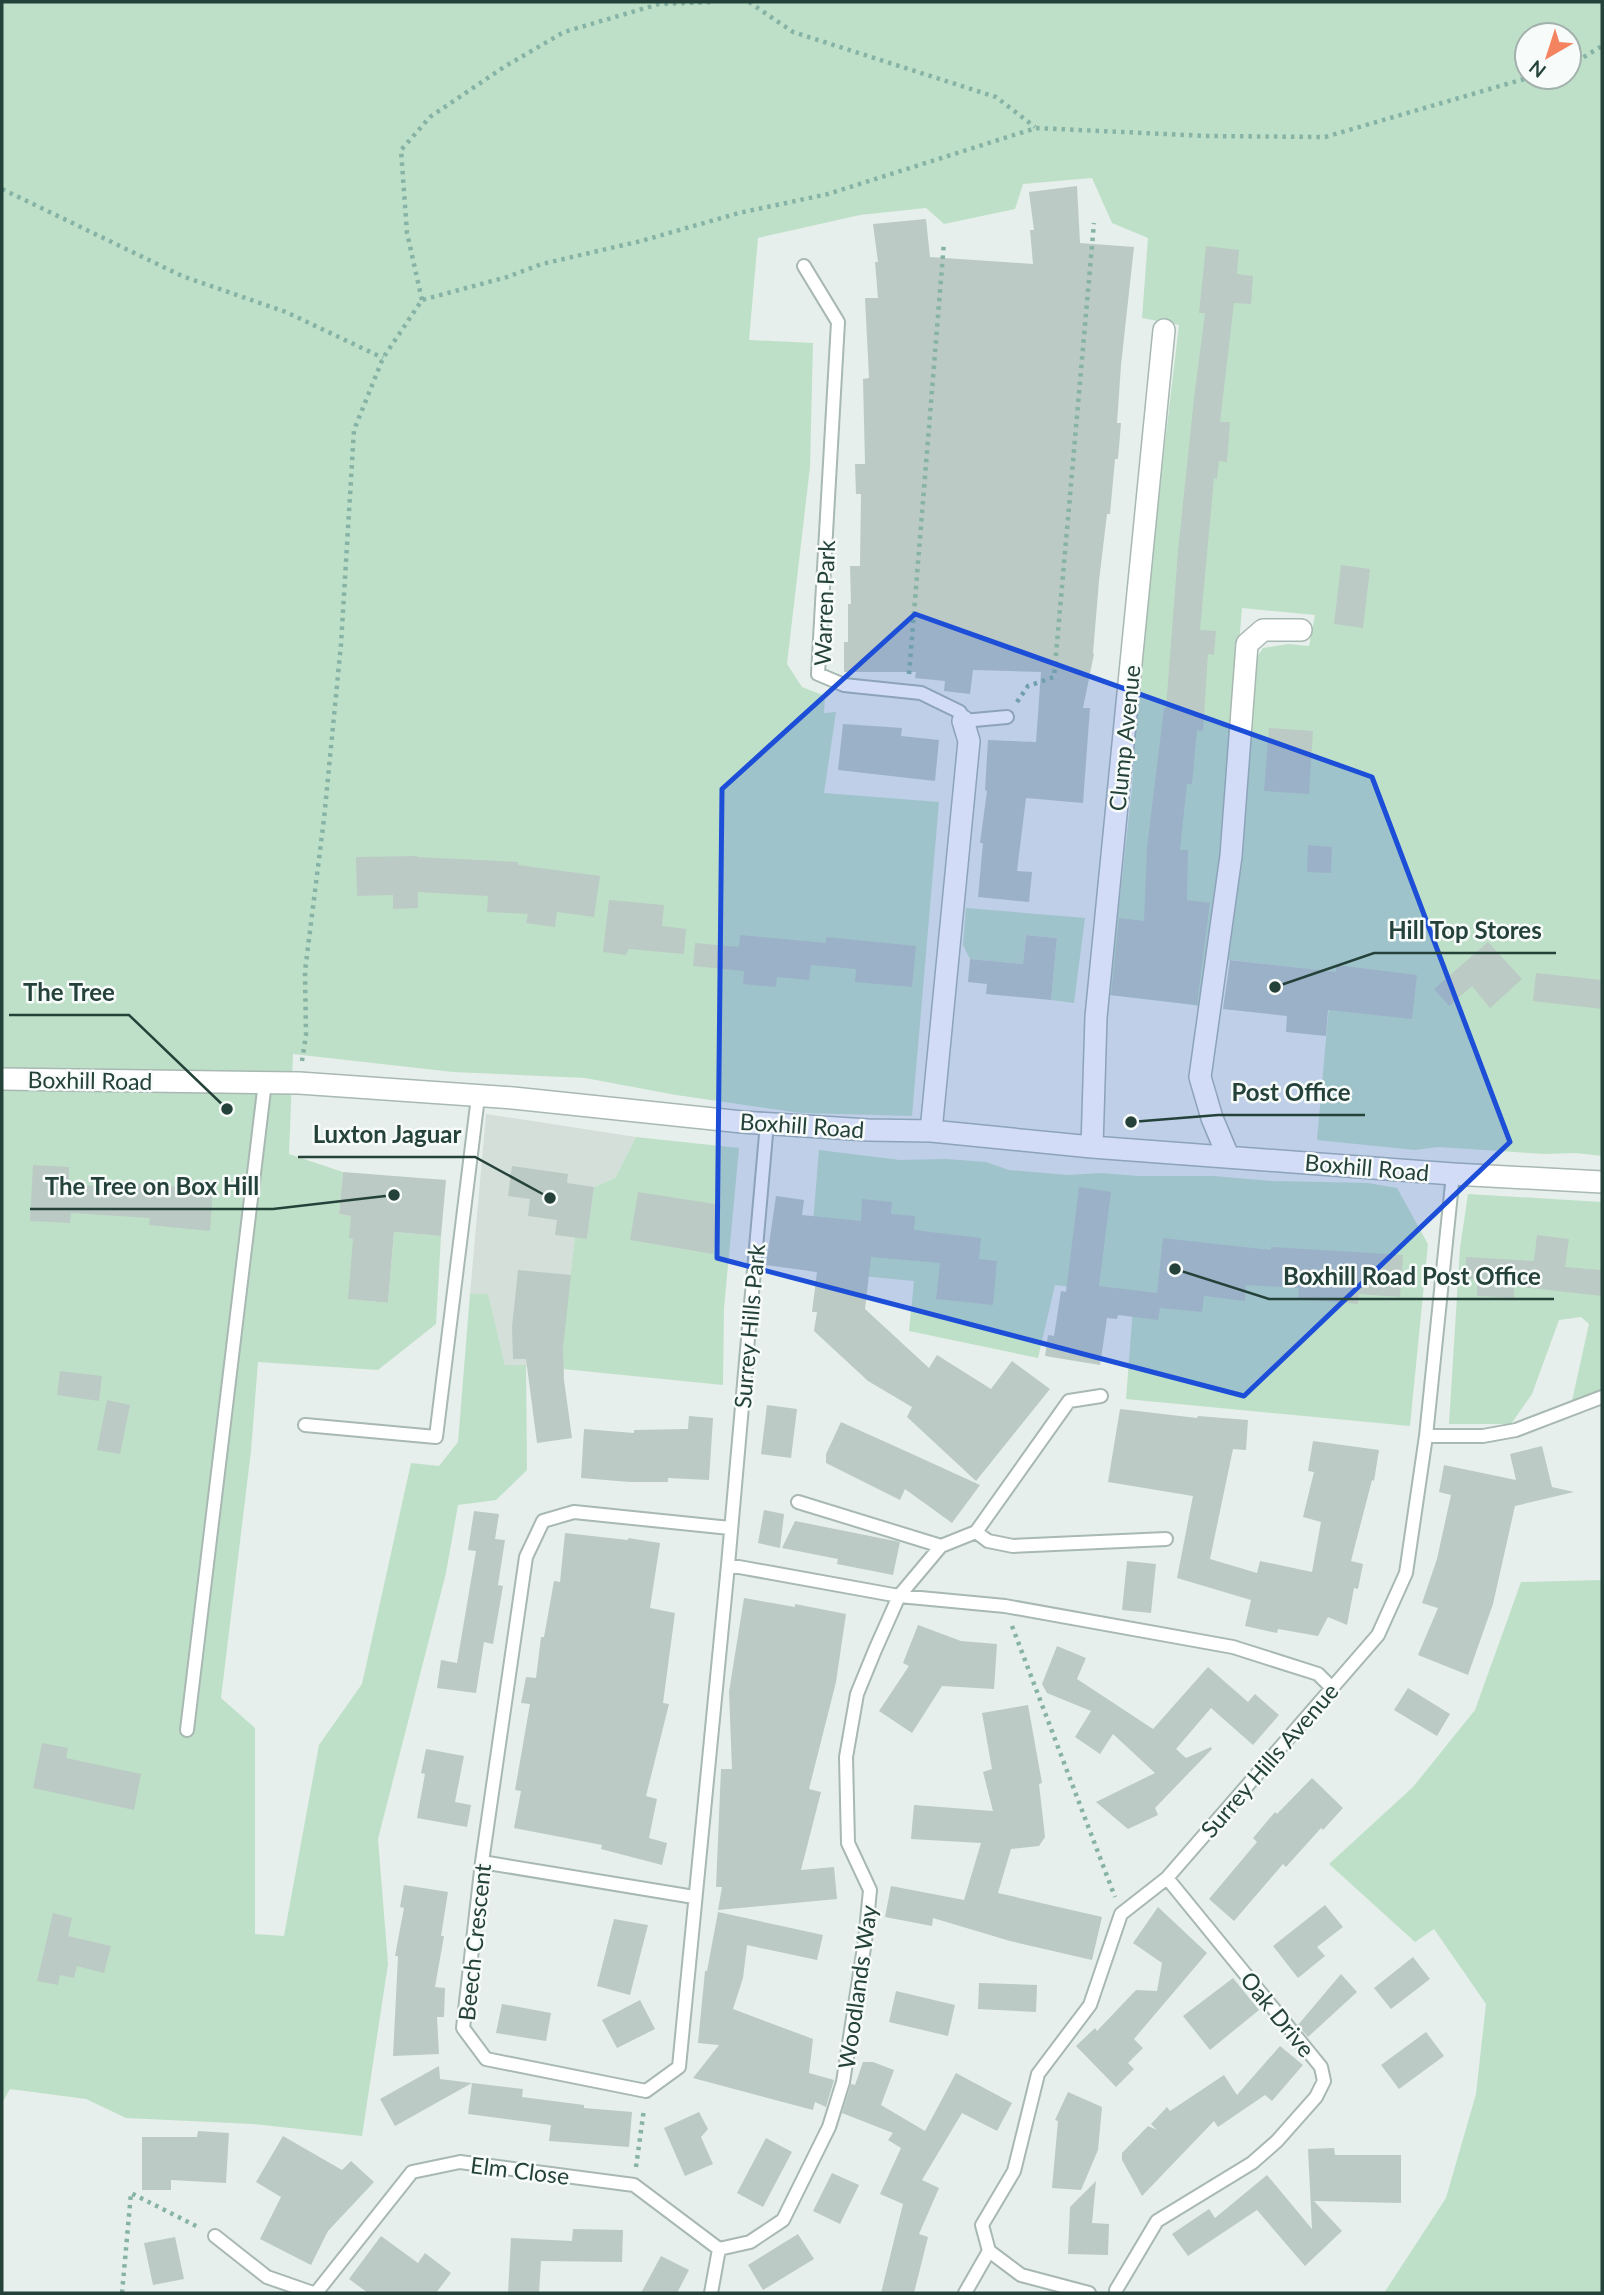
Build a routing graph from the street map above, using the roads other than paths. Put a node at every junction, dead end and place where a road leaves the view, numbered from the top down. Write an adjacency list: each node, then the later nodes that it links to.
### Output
1 (804, 266): 5 (lane, Warren Park)
2 (1164, 330): 11 (street, Clump Avenue)
3 (1301, 630): 12 (street)
4 (1007, 717): 5 (lane)
5 (963, 721): 10 (street)
6 (2, 1079): 7 (street, Boxhill Road)
7 (265, 1082): 8 (street, Boxhill Road); 27 (lane)
8 (478, 1097): 9 (street, Boxhill Road); 17 (lane)
9 (767, 1123): 10 (street, Boxhill Road); 20 (lane, Surrey Hills Park)
10 (931, 1130): 11 (street, Boxhill Road)
11 (1091, 1147): 12 (street, Boxhill Road)
12 (1228, 1156): 13 (street, Boxhill Road)
13 (1453, 1174): 14 (street, Boxhill Road); 18 (lane, Surrey Hills Avenue)
14 (1602, 1182)
15 (1101, 1396): 21 (lane)
16 (1602, 1397): 18 (lane)
17 (304, 1425)
18 (1426, 1436): 26 (lane, Surrey Hills Avenue)
19 (799, 1502): 23 (lane)
20 (730, 1528): 24 (lane); 28 (lane, Beech Crescent)
21 (976, 1532): 22 (lane); 23 (lane)
22 (1166, 1539)
23 (941, 1546): 25 (lane, Woodlands Way)
24 (728, 1565): 25 (lane); 30 (lane)
25 (899, 1596): 26 (lane); 32 (lane, Woodlands Way)
26 (1331, 1686): 29 (lane, Surrey Hills Avenue)
27 (187, 1730)
28 (482, 1862): 30 (lane); 30 (lane, Beech Crescent)
29 (1167, 1878): 33 (lane, Surrey Hills Avenue); 34 (lane, Oak Drive)
30 (694, 1897)
31 (215, 2236): 35 (lane, Elm Close)
32 (719, 2249): 35 (lane, Elm Close); 36 (lane)
33 (989, 2251): 37 (lane); 38 (lane)
34 (1119, 2292): 38 (lane)
35 (314, 2293)
36 (711, 2293)
37 (965, 2293)
38 (1090, 2293)

